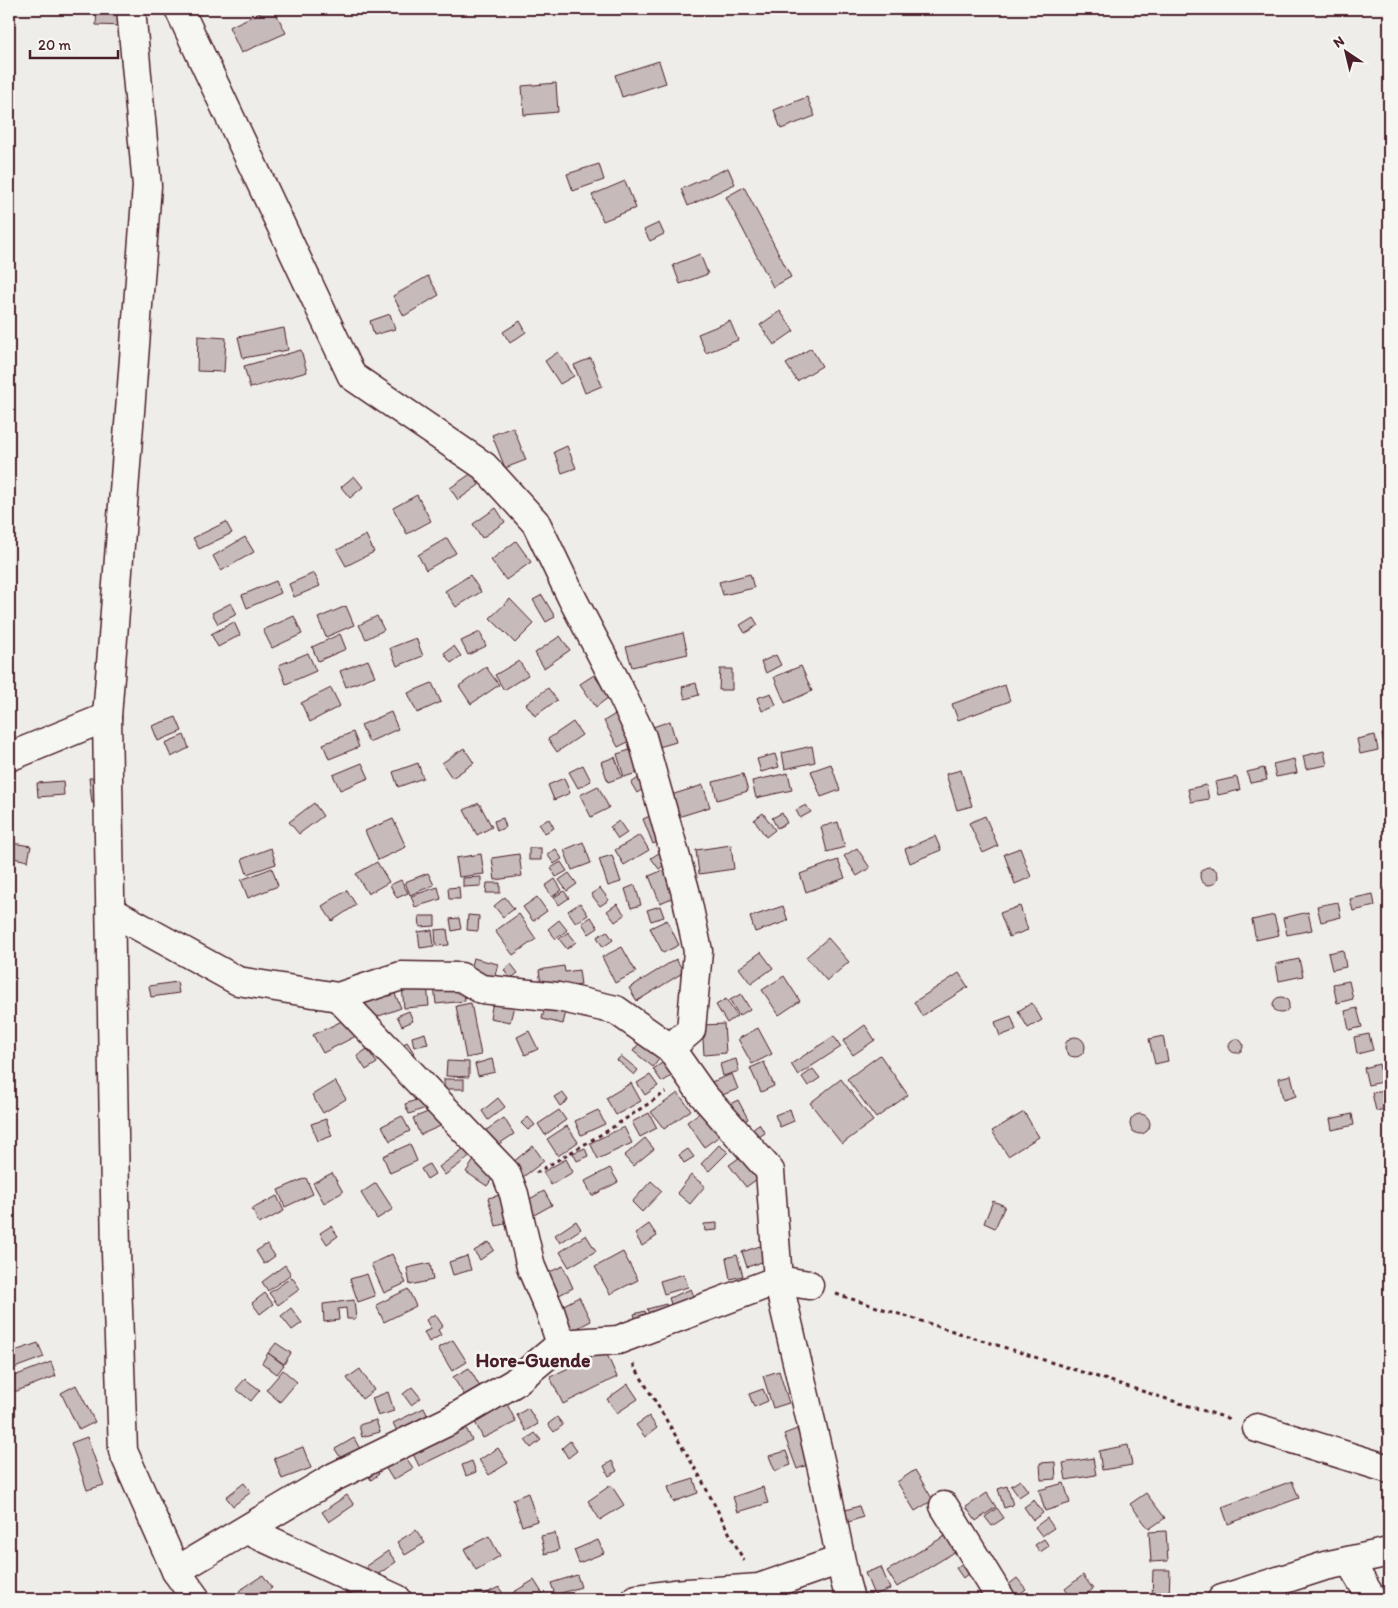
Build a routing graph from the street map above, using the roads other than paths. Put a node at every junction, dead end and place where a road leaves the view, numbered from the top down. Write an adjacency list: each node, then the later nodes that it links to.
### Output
1 (131, 9): 3 (street)
2 (179, 9): 7 (street)
3 (107, 717): 4 (street); 5 (street)
4 (9, 757)
5 (111, 911): 6 (street); 18 (street)
6 (338, 996): 7 (street); 10 (street)
7 (670, 1048): 8 (street)
8 (778, 1280): 9 (street); 10 (street); 16 (street)
9 (809, 1285)
10 (561, 1344): 14 (street)
11 (1257, 1428): 12 (street)
12 (1389, 1468)
13 (944, 1506): 23 (street)
14 (247, 1530): 18 (street); 20 (street)
15 (1389, 1552): 17 (street)
16 (840, 1560): 21 (street); 22 (street)
17 (1350, 1562): 24 (street); 25 (street)
18 (176, 1571): 19 (street)
19 (196, 1599)
20 (397, 1599)
21 (636, 1599)
22 (850, 1599)
23 (1001, 1599)
24 (1222, 1599)
25 (1372, 1599)

